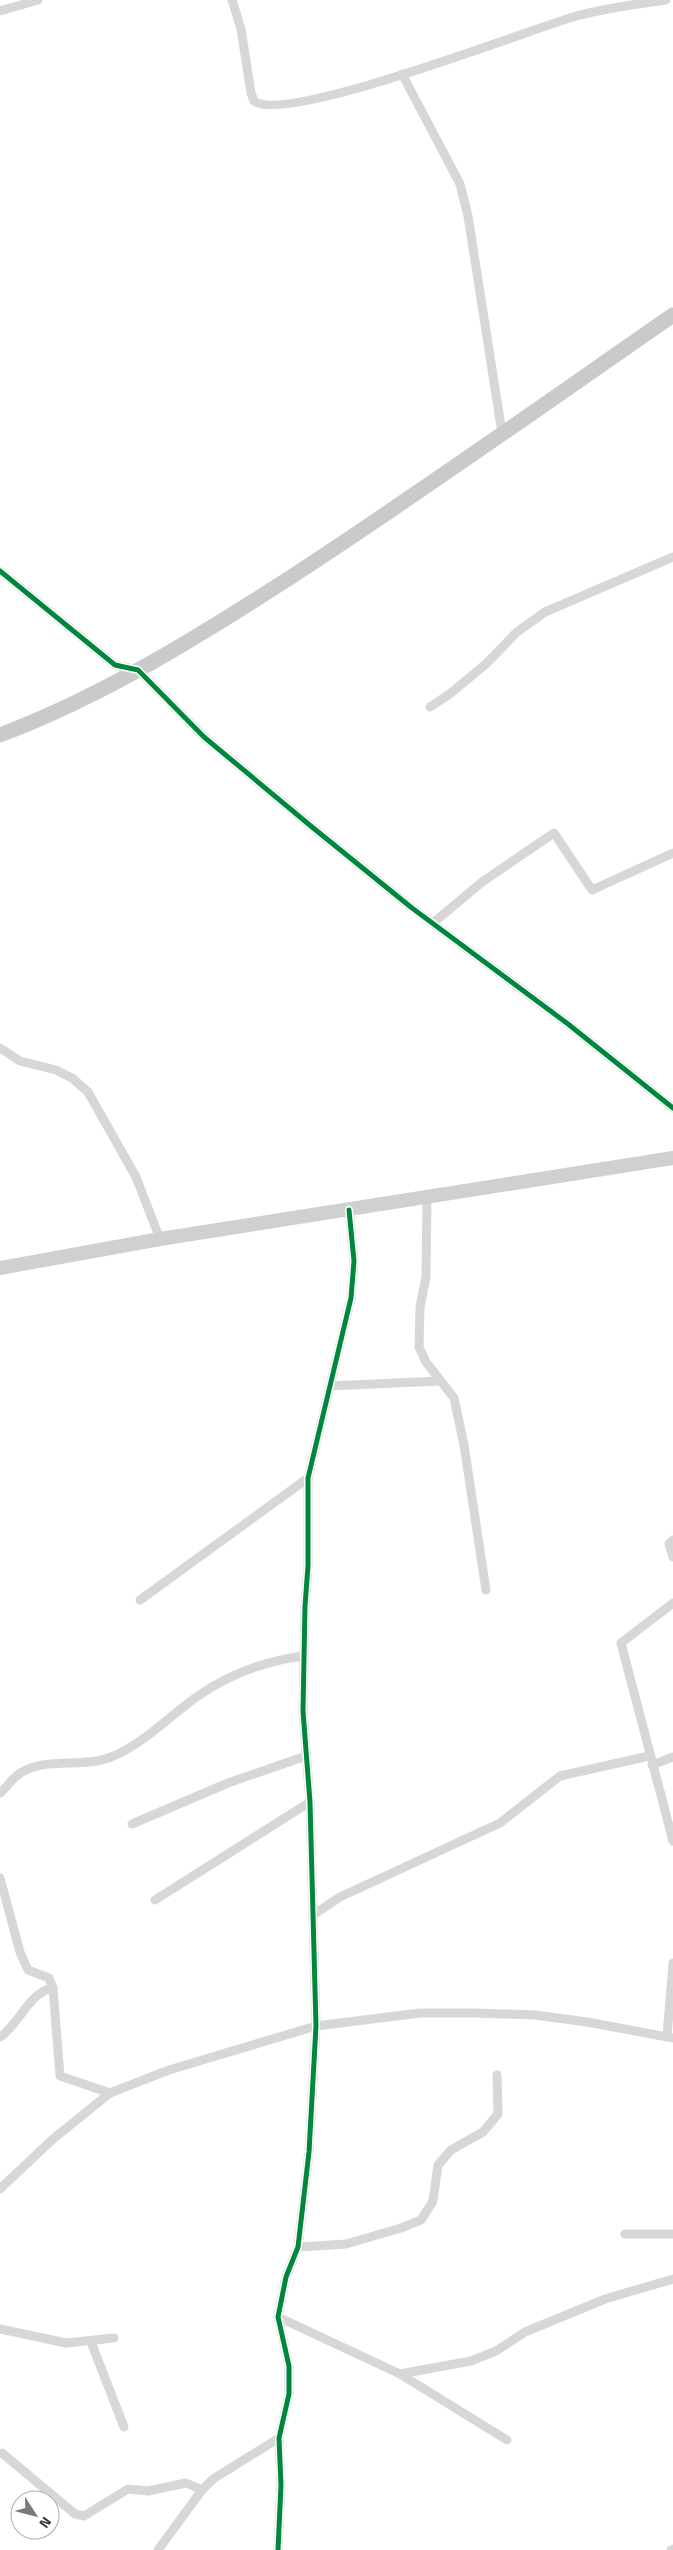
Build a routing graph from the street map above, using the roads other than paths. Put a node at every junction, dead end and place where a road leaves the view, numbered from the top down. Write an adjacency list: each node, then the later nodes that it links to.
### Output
1 (38, 0): 4 (street)
2 (232, 0): 5 (street)
3 (666, 0): 5 (street)
4 (0, 11)
5 (402, 74): 7 (street)
6 (673, 315): 7 (main road)
7 (502, 433): 10 (main road)
8 (673, 557): 11 (street)
9 (0, 571): 10 (street)
10 (138, 670): 12 (main road); 14 (street)
11 (430, 707)
12 (0, 735)
13 (673, 853): 14 (street)
14 (433, 922): 16 (street)
15 (0, 1048): 20 (street)
16 (673, 1108)
17 (673, 1158): 18 (main road)
18 (427, 1198): 19 (main road); 22 (street)
19 (349, 1210): 20 (main road); 23 (street)
20 (160, 1240): 21 (main road)
21 (0, 1268)
22 (439, 1381): 23 (street); 27 (street)
23 (330, 1386): 24 (street)
24 (308, 1478): 28 (street); 30 (street)
25 (673, 1540): 26 (street)
26 (673, 1557)
27 (486, 1590)
28 (140, 1600)
29 (673, 1603): 33 (street)
30 (303, 1656): 31 (street); 34 (street)
31 (306, 1756): 35 (street); 36 (street)
32 (673, 1756): 33 (street)
33 (651, 1760): 37 (street); 40 (street)
34 (0, 1794)
35 (310, 1802): 39 (street); 40 (street)
36 (132, 1824)
37 (673, 1841)
38 (0, 1878): 42 (street)
39 (155, 1900)
40 (313, 1915): 43 (street)
41 (673, 1963): 45 (street)
42 (53, 1988): 44 (street); 47 (street)
43 (316, 2026): 45 (street); 47 (street); 51 (street)
44 (0, 2037)
45 (670, 2037)
46 (497, 2075): 51 (street)
47 (110, 2093): 48 (street)
48 (0, 2189)
49 (625, 2234): 50 (street)
50 (673, 2234)
51 (298, 2247): 53 (street)
52 (673, 2279): 57 (street)
53 (278, 2318): 57 (street); 59 (street)
54 (0, 2329): 56 (street)
55 (114, 2338): 56 (street)
56 (91, 2342): 58 (street)
57 (400, 2374): 60 (street)
58 (124, 2427)
59 (279, 2438): 62 (street); 64 (street)
60 (507, 2440)
61 (2, 2452): 62 (street)
62 (202, 2490): 63 (street)
63 (158, 2550)
64 (278, 2550)

